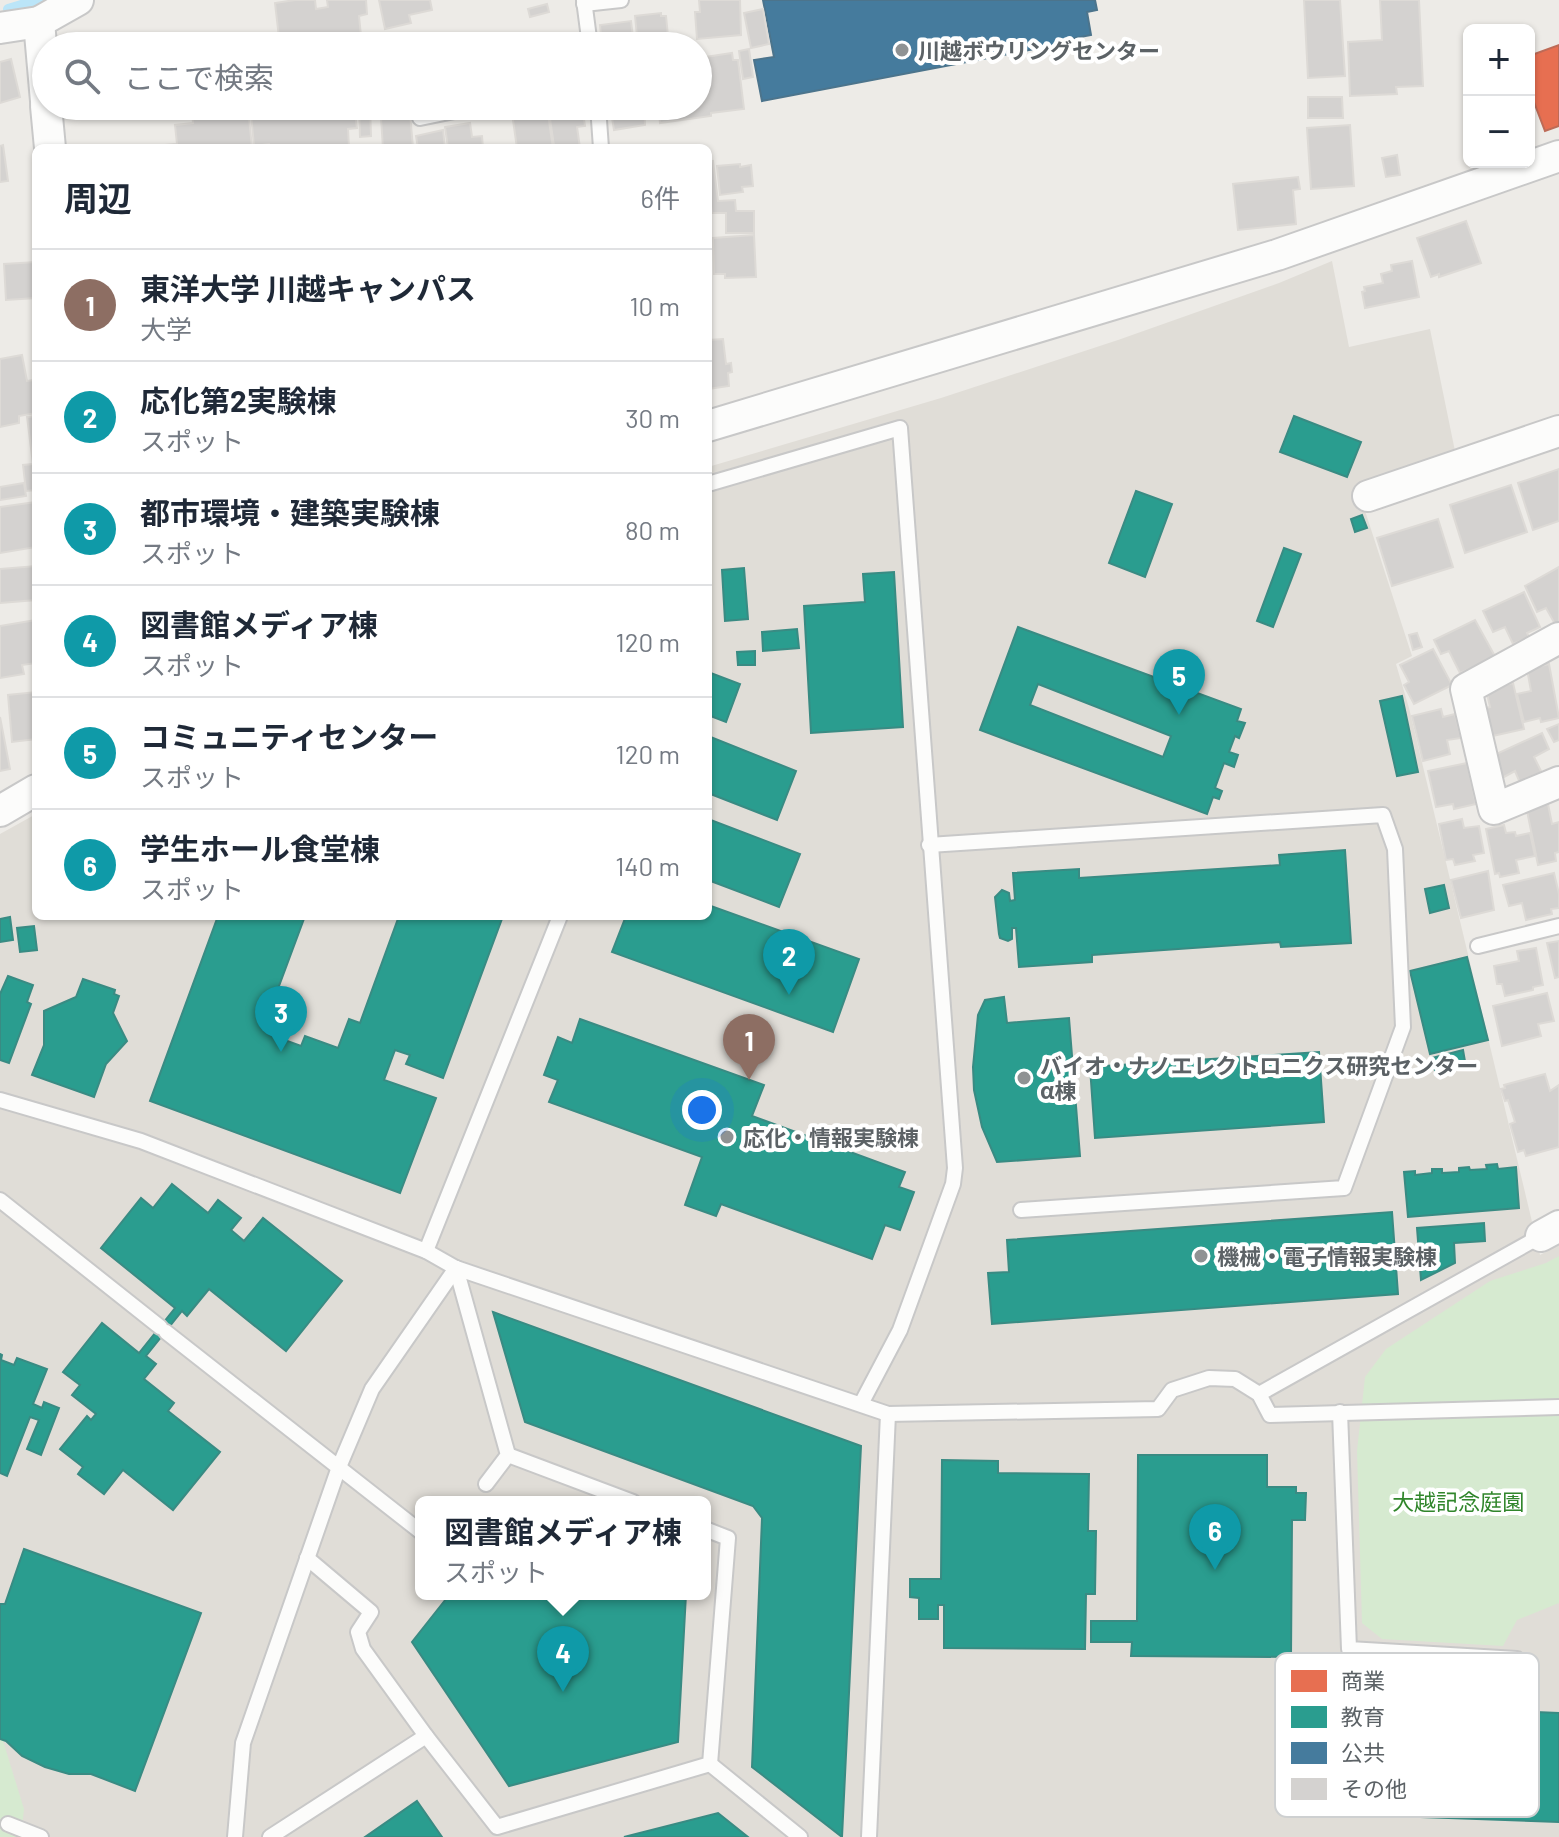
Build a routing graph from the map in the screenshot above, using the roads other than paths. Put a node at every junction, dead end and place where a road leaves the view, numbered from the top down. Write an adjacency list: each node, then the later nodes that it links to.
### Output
1 (78, 0): 4 (street)
2 (621, 0): 3 (lane)
3 (584, 2): 7 (lane)
4 (39, 22): 5 (street); 6 (street)
5 (0, 28)
6 (40, 32)
7 (588, 32)
8 (47, 120): 10 (street)
9 (599, 120): 11 (lane)
10 (50, 144)
11 (601, 144)
12 (1559, 156): 13 (street)
13 (712, 425)
14 (1559, 431): 16 (street)
15 (712, 483): 21 (lane)
16 (1368, 496)
17 (1559, 638): 18 (street)
18 (1559, 782)
19 (32, 792): 20 (street)
20 (0, 811)
21 (929, 845): 27 (lane); 32 (lane)
22 (558, 920): 29 (lane)
23 (1559, 926): 24 (lane)
24 (1478, 946)
25 (0, 1100): 29 (lane)
26 (0, 1200): 37 (lane)
27 (1021, 1210)
28 (1550, 1231): 31 (lane)
29 (426, 1251): 30 (lane)
30 (456, 1268): 32 (lane); 36 (lane); 37 (lane)
31 (1259, 1394): 34 (lane); 35 (lane)
32 (861, 1404): 35 (lane)
33 (1559, 1407): 34 (lane)
34 (1340, 1412): 43 (lane)
35 (888, 1414): 51 (lane)
36 (508, 1455): 38 (lane); 39 (lane)
37 (339, 1467): 40 (lane); 42 (lane)
38 (486, 1484)
39 (617, 1496)
40 (415, 1527)
41 (711, 1531): 45 (lane)
42 (307, 1558): 44 (lane); 48 (lane)
43 (1416, 1653)
44 (426, 1736): 45 (lane); 49 (lane)
45 (710, 1764): 50 (lane)
46 (8, 1824): 47 (lane)
47 (41, 1837)
48 (235, 1837)
49 (270, 1837)
50 (800, 1837)
51 (869, 1837)

